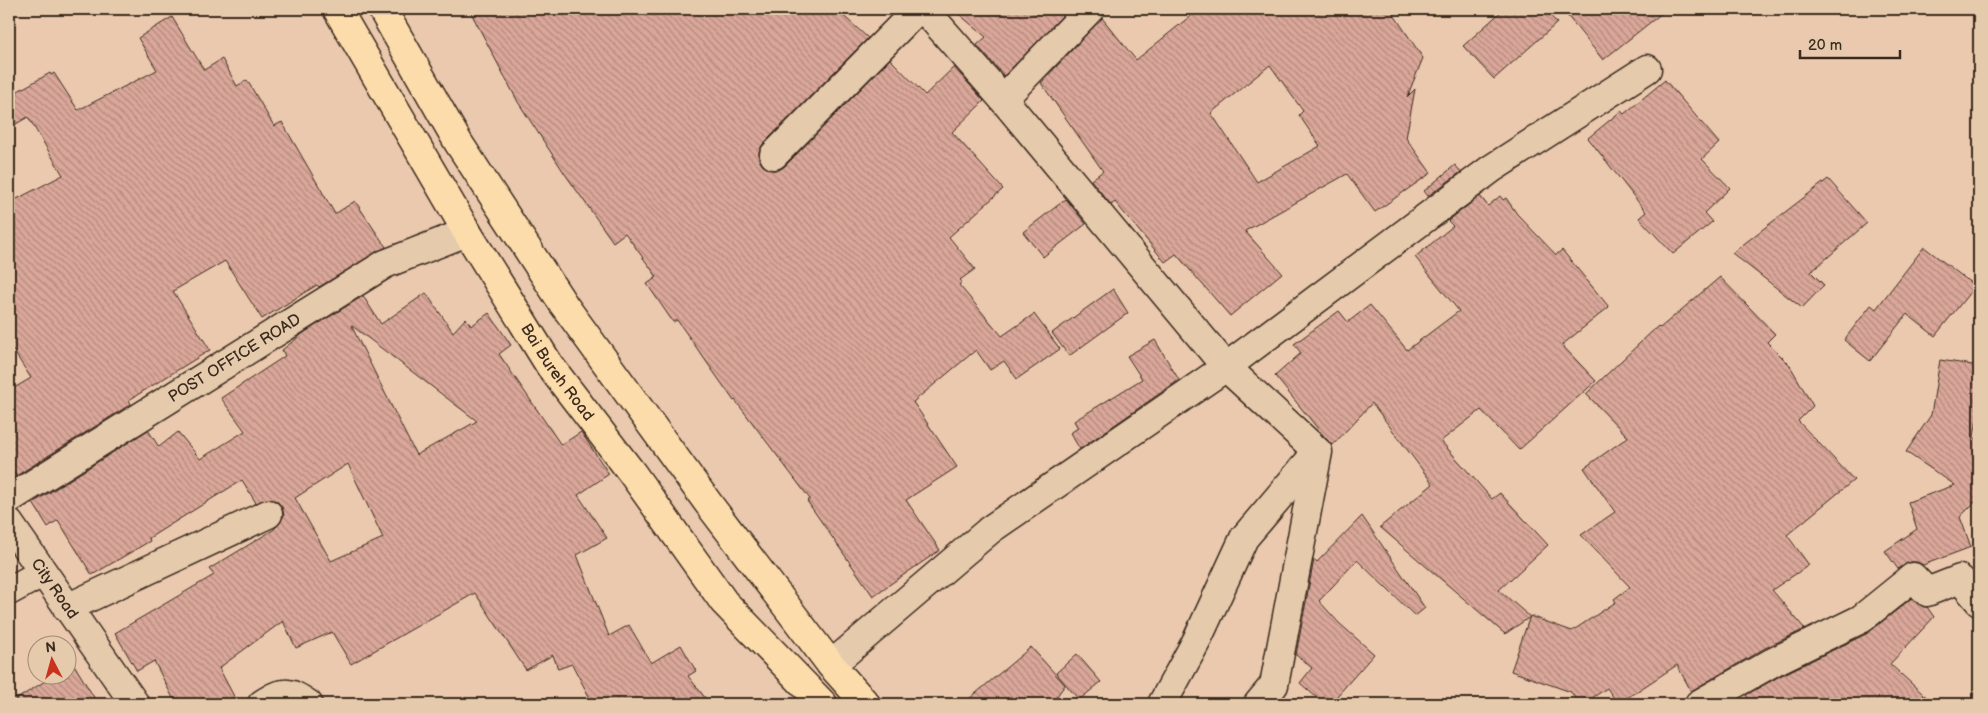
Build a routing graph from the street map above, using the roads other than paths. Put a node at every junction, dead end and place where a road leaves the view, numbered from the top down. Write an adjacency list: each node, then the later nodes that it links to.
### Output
1 (337, 9): 9 (highway, Bai Bureh Road)
2 (382, 9): 19 (highway)
3 (918, 9): 8 (street)
4 (924, 9): 7 (street)
5 (1090, 9): 7 (street)
6 (1646, 69): 10 (street)
7 (1003, 99): 10 (street)
8 (774, 155)
9 (467, 232): 12 (street, POST OFFICE ROAD); 23 (highway, Bai Bureh Road)
10 (1226, 367): 11 (street); 19 (street)
11 (1318, 452): 25 (street); 26 (street)
12 (9, 499)
13 (268, 514): 18 (street)
14 (9, 523): 15 (street, City Road)
15 (42, 573): 16 (street); 18 (street, City Road)
16 (9, 591)
17 (1979, 601): 27 (street)
18 (67, 608): 20 (street, City Road)
19 (831, 665): 24 (highway)
20 (135, 704)
21 (262, 704): 22 (street)
22 (308, 704)
23 (823, 704)
24 (866, 704)
25 (1162, 704)
26 (1258, 704)
27 (1699, 704)

